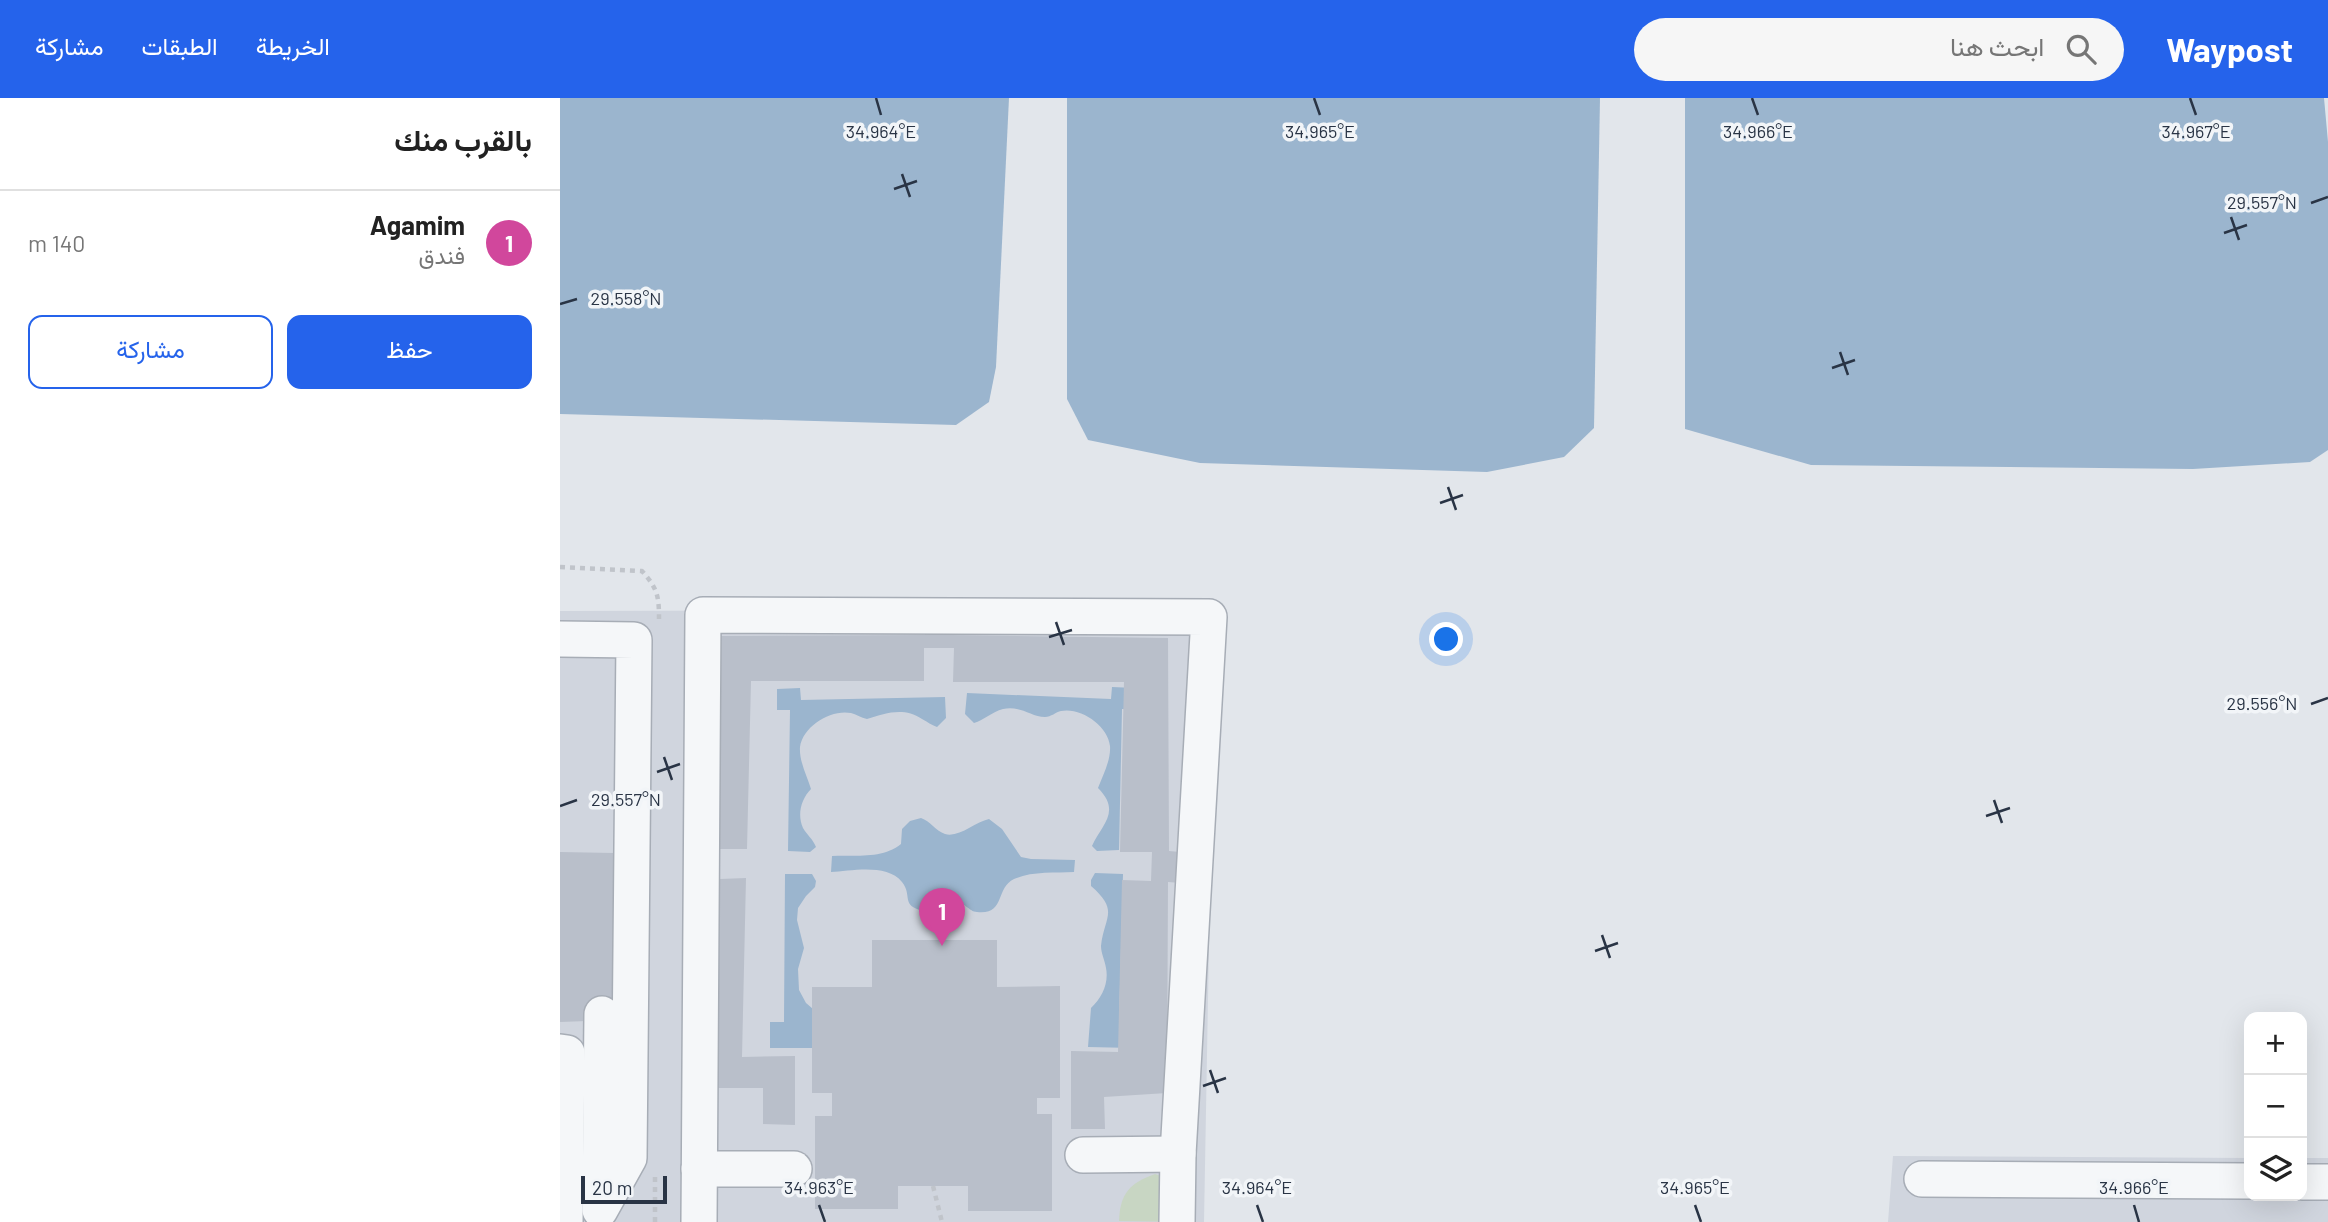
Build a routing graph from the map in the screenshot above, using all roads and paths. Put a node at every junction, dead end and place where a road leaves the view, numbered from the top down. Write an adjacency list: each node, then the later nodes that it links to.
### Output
1 (560, 639): 13 (lane)
2 (602, 1014): 13 (lane)
3 (560, 1052): 14 (lane)
4 (1178, 1154): 5 (lane); 6 (lane); 17 (lane)
5 (1083, 1155)
6 (699, 1169): 7 (lane); 15 (lane)
7 (794, 1169)
8 (1922, 1179): 9 (lane)
9 (2244, 1181)
10 (2307, 1182): 11 (lane)
11 (2328, 1182)
12 (933, 1186): 16 (path)
13 (600, 1216)
14 (565, 1222)
15 (699, 1222)
16 (942, 1222)
17 (1177, 1222)

